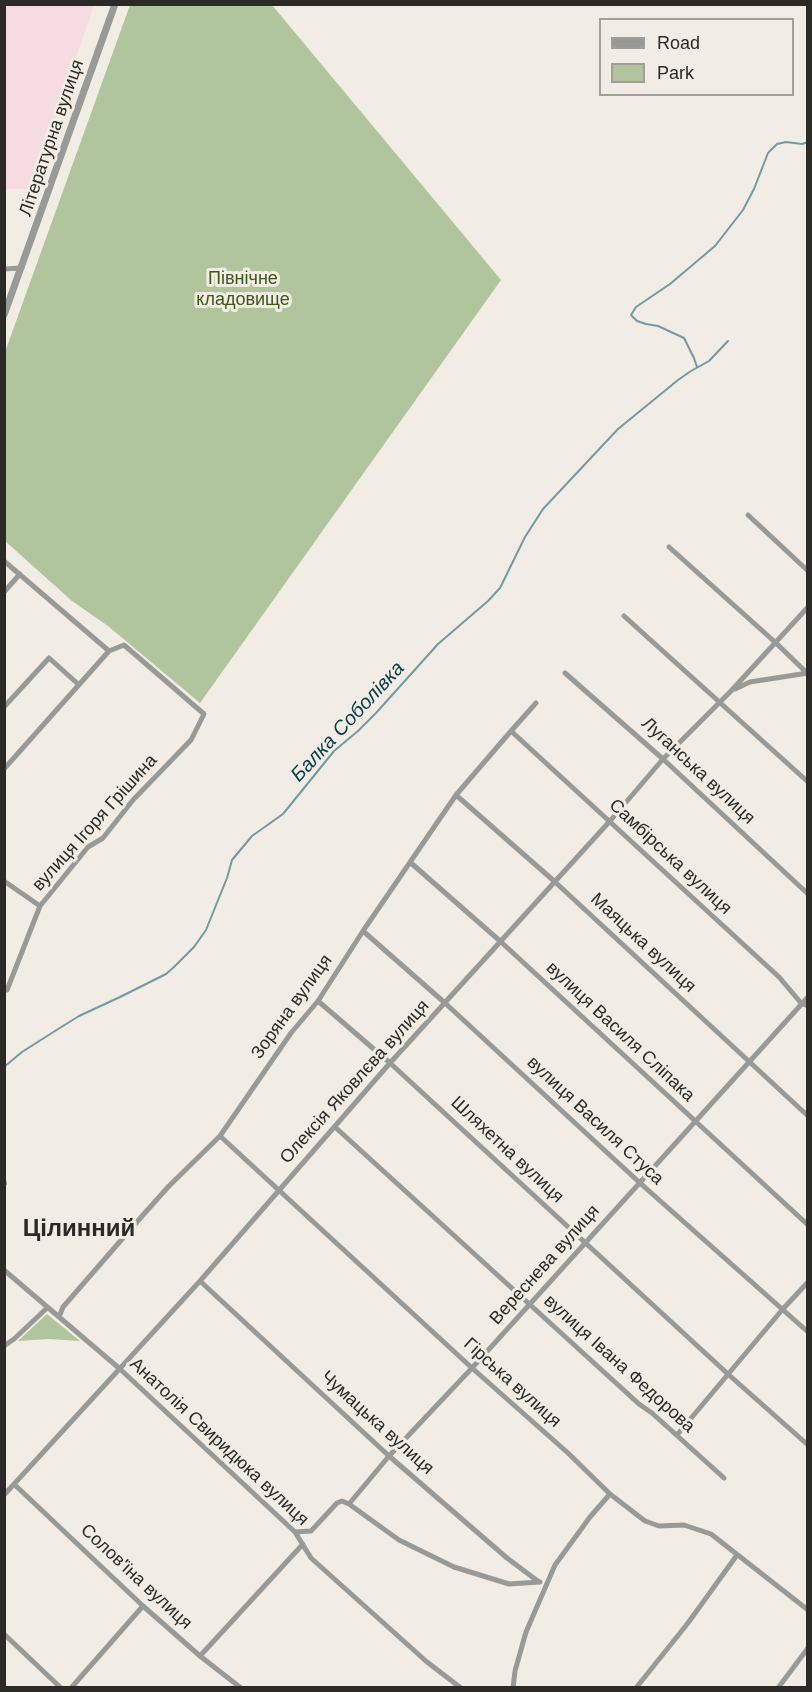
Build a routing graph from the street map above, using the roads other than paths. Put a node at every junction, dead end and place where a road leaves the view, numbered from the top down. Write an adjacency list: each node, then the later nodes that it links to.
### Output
1 (115, 4): 2 (street, Літературна вулиця)
2 (22, 268): 3 (street); 4 (street, Літературна вулиця)
3 (4, 269)
4 (4, 315)
5 (748, 515): 8 (street)
6 (669, 547): 13 (street)
7 (4, 561): 9 (street)
8 (807, 571)
9 (20, 574): 10 (street); 14 (street)
10 (4, 592)
11 (807, 607): 13 (street, Олексія Яковлєва вулиця)
12 (624, 616): 20 (street)
13 (776, 643): 16 (street); 18 (street, Олексія Яковлєва вулиця)
14 (109, 651): 17 (street); 32 (street, вулиця Ігоря Грішина)
15 (566, 673): 23 (street, Луганська вулиця)
16 (807, 673): 18 (street)
17 (78, 684): 21 (street); 24 (street)
18 (731, 691): 20 (street, Олексія Яковлєва вулиця)
19 (536, 703): 22 (street, Зоряна вулиця)
20 (719, 703): 23 (street, Олексія Яковлєва вулиця); 25 (street)
21 (4, 707)
22 (511, 731): 26 (street, Зоряна вулиця); 27 (street, Самбірська вулиця)
23 (663, 759): 27 (street, Олексія Яковлєва вулиця); 31 (street, Луганська вулиця)
24 (4, 769)
25 (807, 782)
26 (456, 795): 28 (street, Зоряна вулиця); 30 (street, Маяцька вулиця)
27 (610, 821): 30 (street, Олексія Яковлєва вулиця); 39 (street, Самбірська вулиця)
28 (411, 863): 33 (street, Зоряна вулиця); 34 (street, вулиця Василя Сліпака)
29 (4, 881): 32 (street)
30 (555, 881): 34 (street, Олексія Яковлєва вулиця); 40 (street, Маяцька вулиця)
31 (807, 894)
32 (40, 906): 35 (street, вулиця Ігоря Грішина)
33 (363, 931): 37 (street, Зоряна вулиця); 38 (street, вулиця Василя Стуса)
34 (500, 941): 38 (street, Олексія Яковлєва вулиця); 43 (street, вулиця Василя Сліпака)
35 (4, 990)
36 (807, 997): 39 (street, Вереснева вулиця)
37 (318, 1002): 41 (street, Шляхетна вулиця); 45 (street, Зоряна вулиця)
38 (445, 1003): 41 (street, Олексія Яковлєва вулиця); 46 (street, вулиця Василя Стуса)
39 (804, 1005): 40 (street, Вереснева вулиця)
40 (749, 1062): 42 (street, Маяцька вулиця); 43 (street, Вереснева вулиця)
41 (390, 1063): 44 (street, Олексія Яковлєва вулиця); 49 (street, Шляхетна вулиця)
42 (807, 1116)
43 (695, 1122): 46 (street, Вереснева вулиця); 48 (street, вулиця Василя Сліпака)
44 (335, 1126): 47 (street, Олексія Яковлєва вулиця); 53 (street, вулиця Івана Федорова)
45 (220, 1136): 47 (street, Гірська вулиця); 56 (street, Зоряна вулиця)
46 (640, 1183): 49 (street, Вереснева вулиця); 55 (street, вулиця Василя Стуса)
47 (279, 1190): 51 (street, Олексія Яковлєва вулиця); 59 (street, Гірська вулиця)
48 (807, 1225)
49 (585, 1242): 53 (street, Вереснева вулиця); 61 (street, Шляхетна вулиця)
50 (4, 1270): 54 (street, Анатолія Свиридюка вулиця)
51 (200, 1281): 60 (street, Олексія Яковлєва вулиця); 64 (street, Чумацька вулиця)
52 (807, 1282): 55 (street)
53 (529, 1304): 59 (street, Вереснева вулиця); 62 (street, вулиця Івана Федорова)
54 (47, 1308): 56 (street, Анатолія Свиридюка вулиця); 58 (street)
55 (782, 1310): 57 (street, вулиця Василя Стуса); 61 (street)
56 (59, 1317): 60 (street, Анатолія Свиридюка вулиця)
57 (807, 1332)
58 (4, 1346)
59 (472, 1368): 64 (street, Вереснева вулиця); 67 (street, Гірська вулиця)
60 (120, 1369): 66 (street, Олексія Яковлєва вулиця); 70 (street, Анатолія Свиридюка вулиця)
61 (729, 1375): 62 (street); 63 (street, Шляхетна вулиця)
62 (677, 1435): 65 (street, вулиця Івана Федорова)
63 (807, 1445)
64 (389, 1456): 69 (street, Вереснева вулиця); 73 (street, Чумацька вулиця)
65 (723, 1478)
66 (15, 1485): 68 (street, Олексія Яковлєва вулиця); 75 (street, Солов'їна вулиця)
67 (610, 1494): 72 (street, Гірська вулиця); 74 (street)
68 (4, 1495)
69 (350, 1504): 70 (street, Вереснева вулиця); 73 (street)
70 (295, 1532): 71 (street, Анатолія Свиридюка вулиця)
71 (303, 1544): 79 (street); 83 (street, Анатолія Свиридюка вулиця)
72 (737, 1555): 76 (street, Гірська вулиця); 85 (street)
73 (539, 1582): 74 (street)
74 (548, 1582): 84 (street)
75 (143, 1606): 79 (street, Солов'їна вулиця); 81 (street)
76 (807, 1610)
77 (4, 1634): 80 (street)
78 (807, 1648): 86 (street)
79 (200, 1656): 82 (street, Солов'їна вулиця)
80 (61, 1688)
81 (71, 1688)
82 (241, 1688)
83 (460, 1688)
84 (513, 1688)
85 (636, 1688)
86 (778, 1688)

